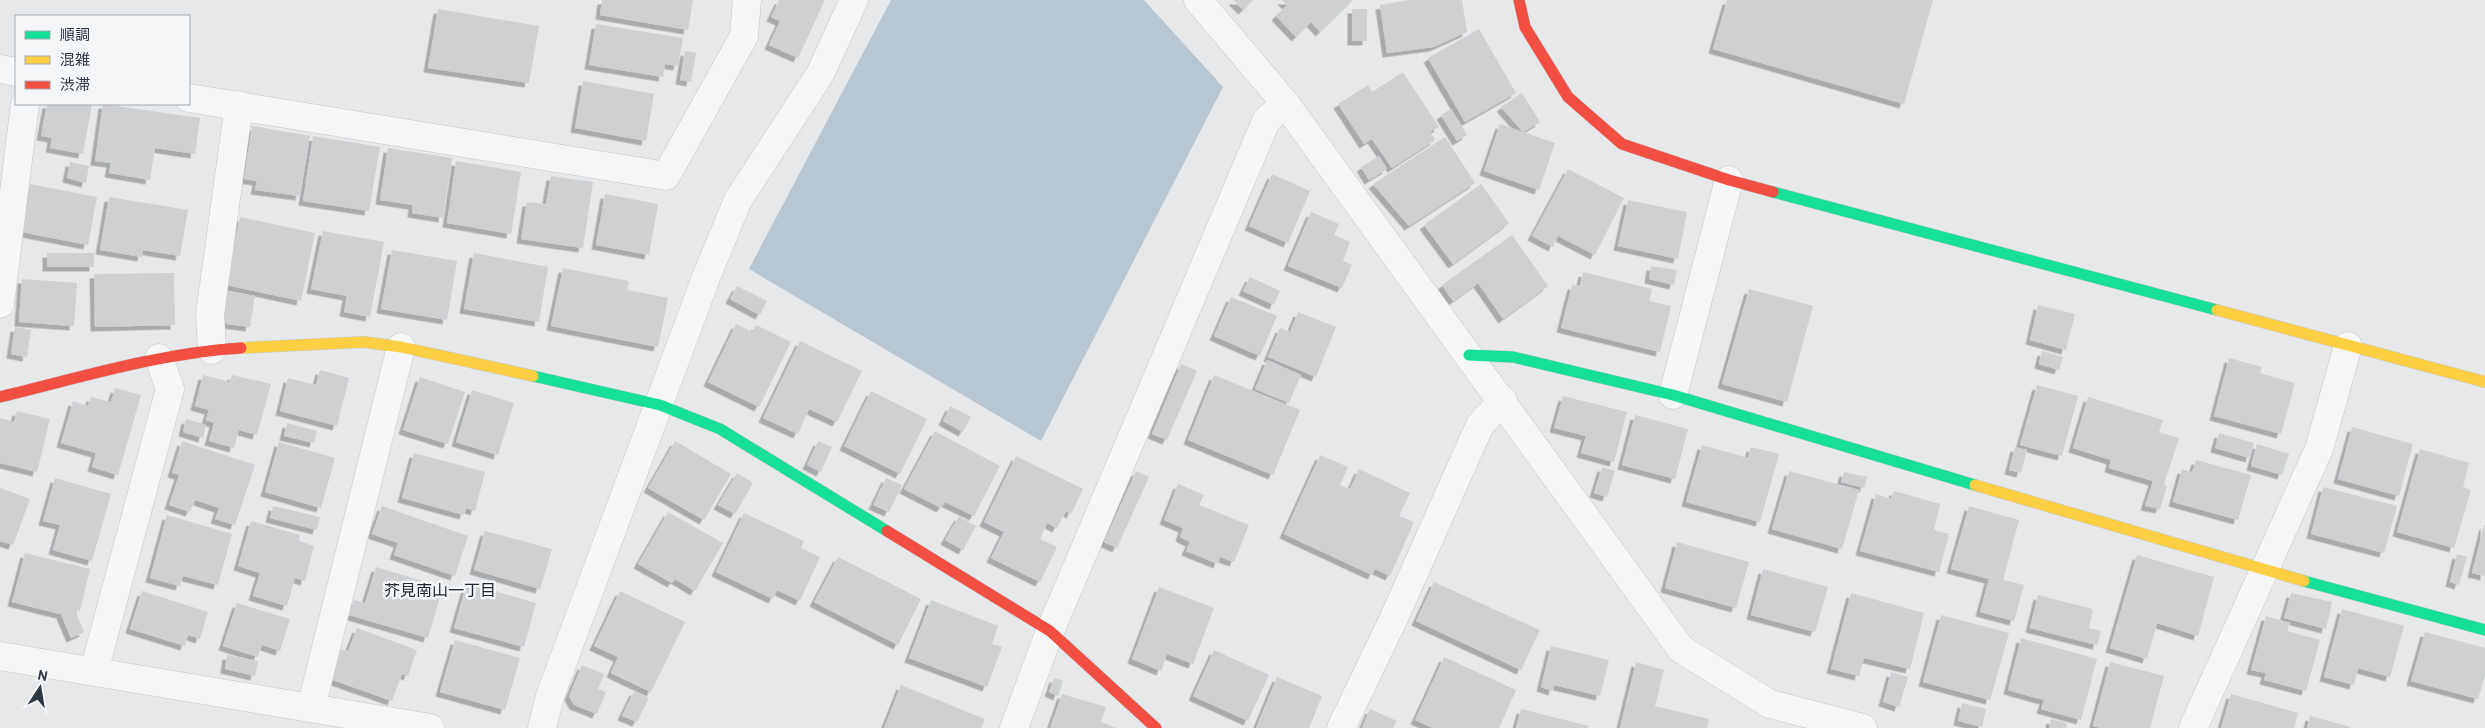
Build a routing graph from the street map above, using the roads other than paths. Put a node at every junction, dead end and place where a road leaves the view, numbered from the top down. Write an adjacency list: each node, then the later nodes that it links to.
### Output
1 (747, 0): 10 (street)
2 (854, 0): 22 (street)
3 (1198, 0): 8 (street)
4 (1519, 0): 11 (street)
5 (0, 69): 6 (street)
6 (15, 72)
7 (190, 98): 10 (street)
8 (1285, 103): 16 (street); 25 (street)
9 (25, 105): 12 (street)
10 (239, 106): 15 (street)
11 (1729, 180): 14 (street); 20 (street)
12 (0, 304)
13 (401, 346): 15 (street); 22 (street); 28 (street)
14 (2348, 346): 18 (street); 23 (street)
15 (212, 350): 17 (street)
16 (1469, 355): 20 (street); 21 (street)
17 (159, 358): 19 (street); 27 (street)
18 (2485, 382)
19 (1, 393)
20 (1673, 395): 23 (street)
21 (1503, 400): 33 (street); 34 (street)
22 (660, 405): 25 (street); 30 (street)
23 (2263, 570): 24 (street); 35 (street)
24 (2485, 630)
25 (1050, 631): 31 (street); 32 (street)
26 (0, 656): 27 (street)
27 (94, 672): 28 (street)
28 (311, 708): 29 (street)
29 (430, 728)
30 (542, 728)
31 (1014, 728)
32 (1156, 728)
33 (1341, 728)
34 (1863, 728)
35 (2193, 728)

